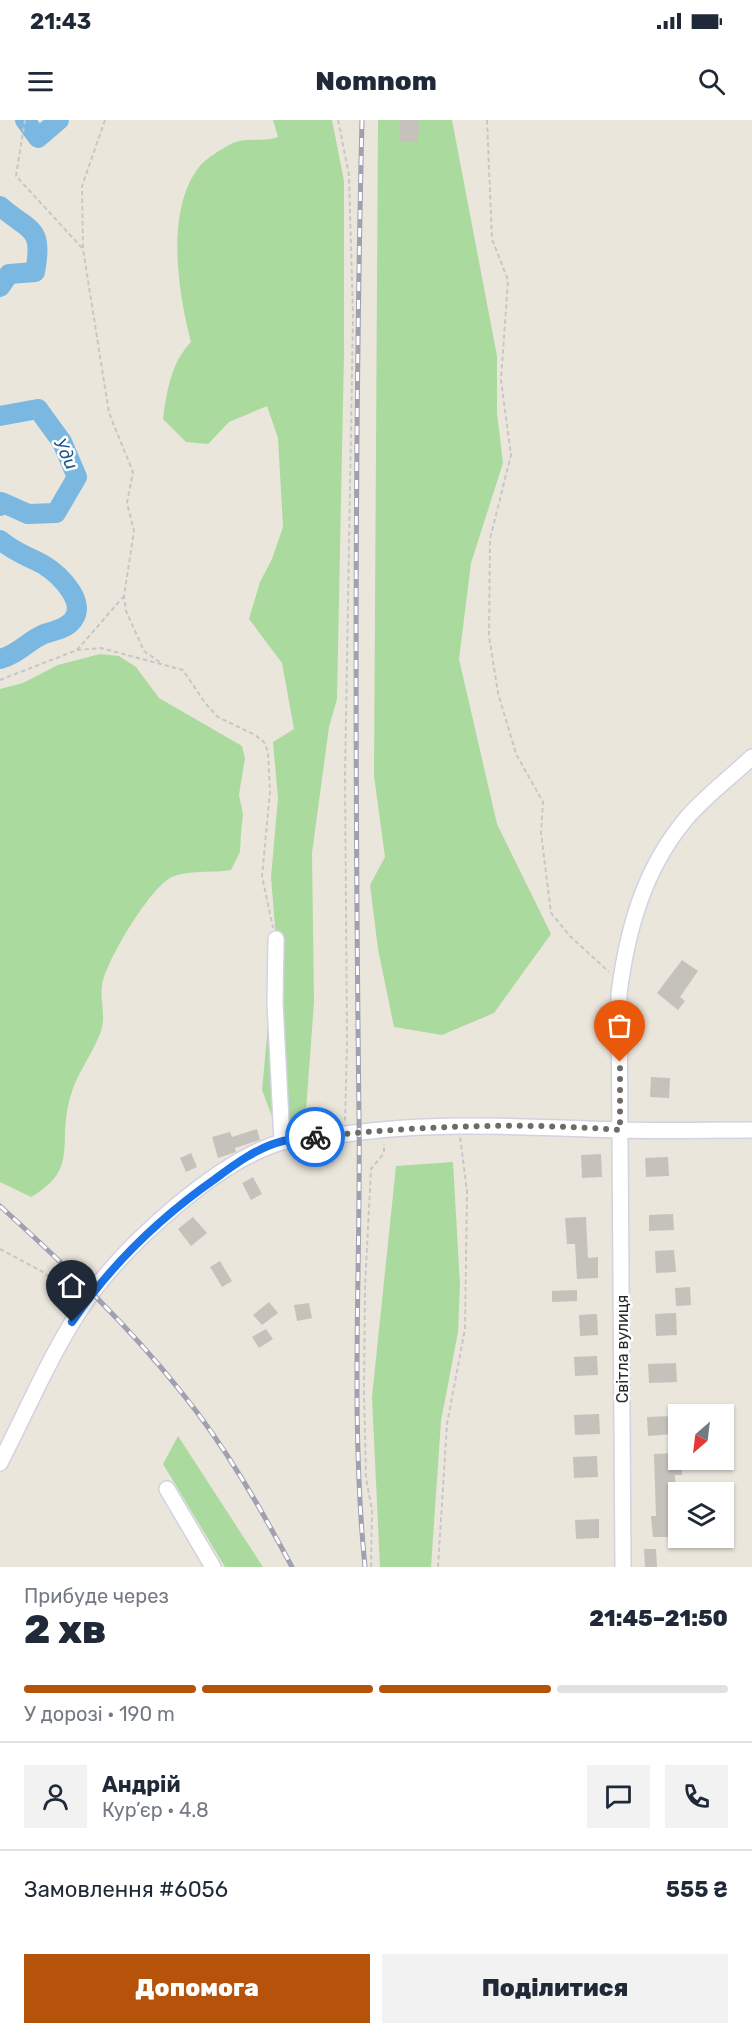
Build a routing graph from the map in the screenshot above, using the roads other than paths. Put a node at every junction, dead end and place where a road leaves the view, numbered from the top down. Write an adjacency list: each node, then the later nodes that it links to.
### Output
1 (752, 758): 3 (street, Світла вулиця)
2 (276, 939): 5 (street)
3 (620, 1130): 4 (street); 5 (street); 9 (street, Світла вулиця)
4 (752, 1130)
5 (282, 1141): 6 (street)
6 (0, 1463)
7 (167, 1489): 8 (street)
8 (213, 1567)
9 (623, 1567)

